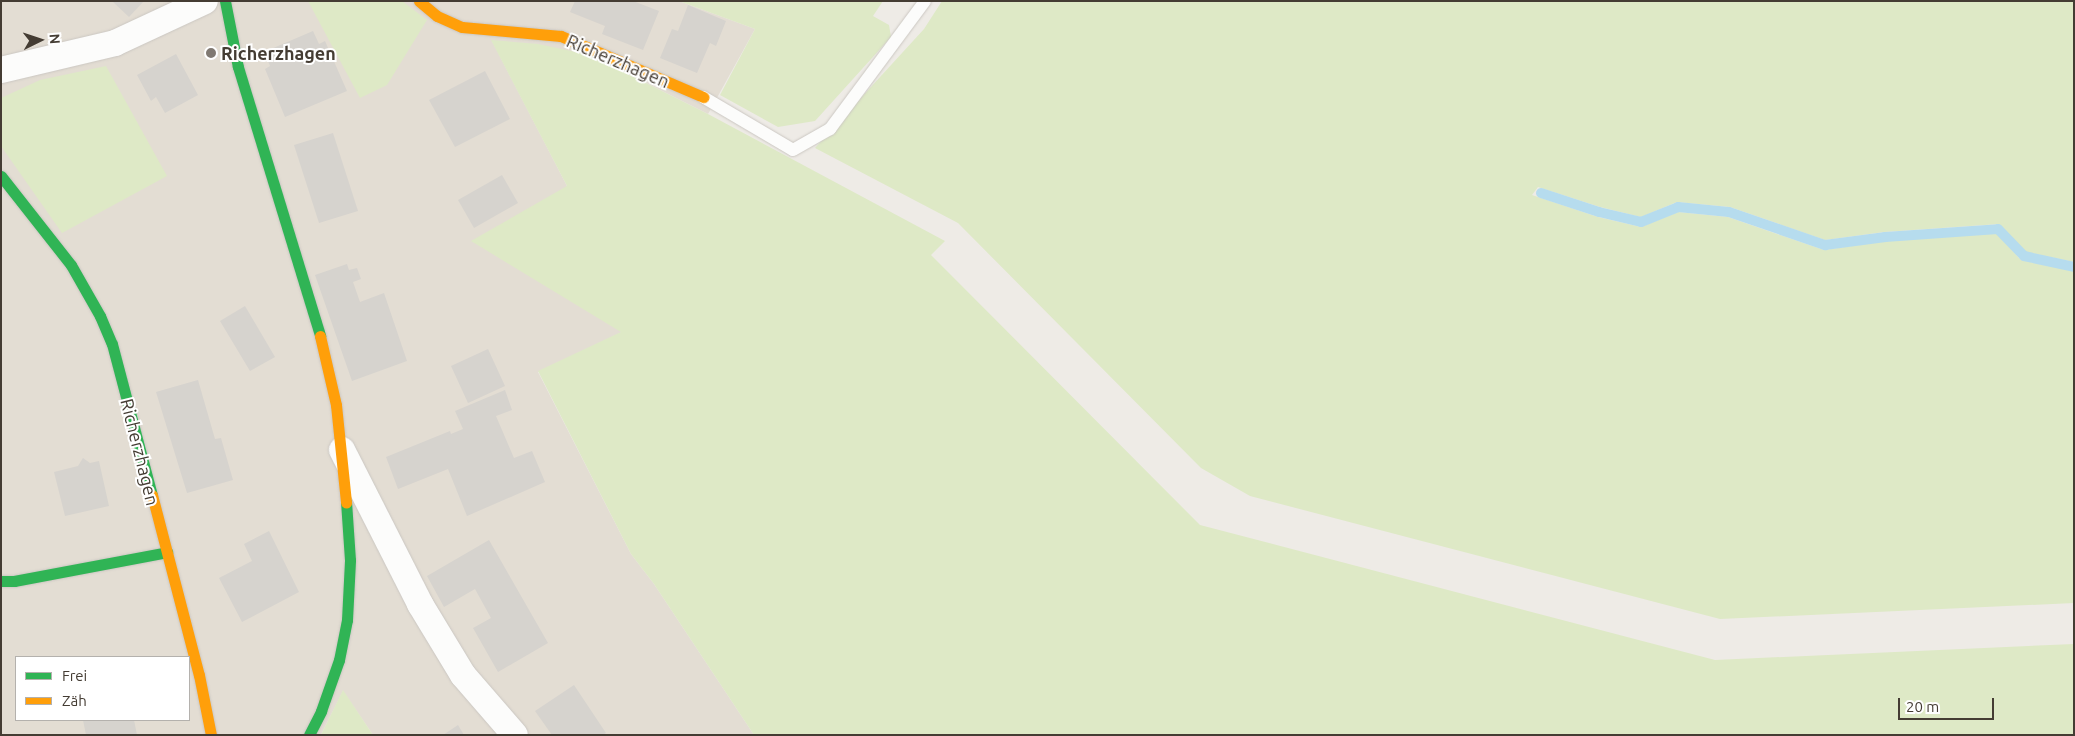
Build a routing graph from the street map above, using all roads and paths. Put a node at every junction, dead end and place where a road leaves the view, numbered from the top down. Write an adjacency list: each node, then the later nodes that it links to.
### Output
1 (205, 1): 5 (street)
2 (225, 1): 8 (street)
3 (419, 1): 6 (street, Richerzhagen)
4 (925, 1): 6 (lane)
5 (1, 70)
6 (703, 97)
7 (1, 176): 9 (street, Richerzhagen)
8 (342, 450): 12 (street); 13 (street)
9 (167, 552): 10 (street); 11 (street, Richerzhagen)
10 (1, 582)
11 (211, 735)
12 (309, 735)
13 (515, 735)

